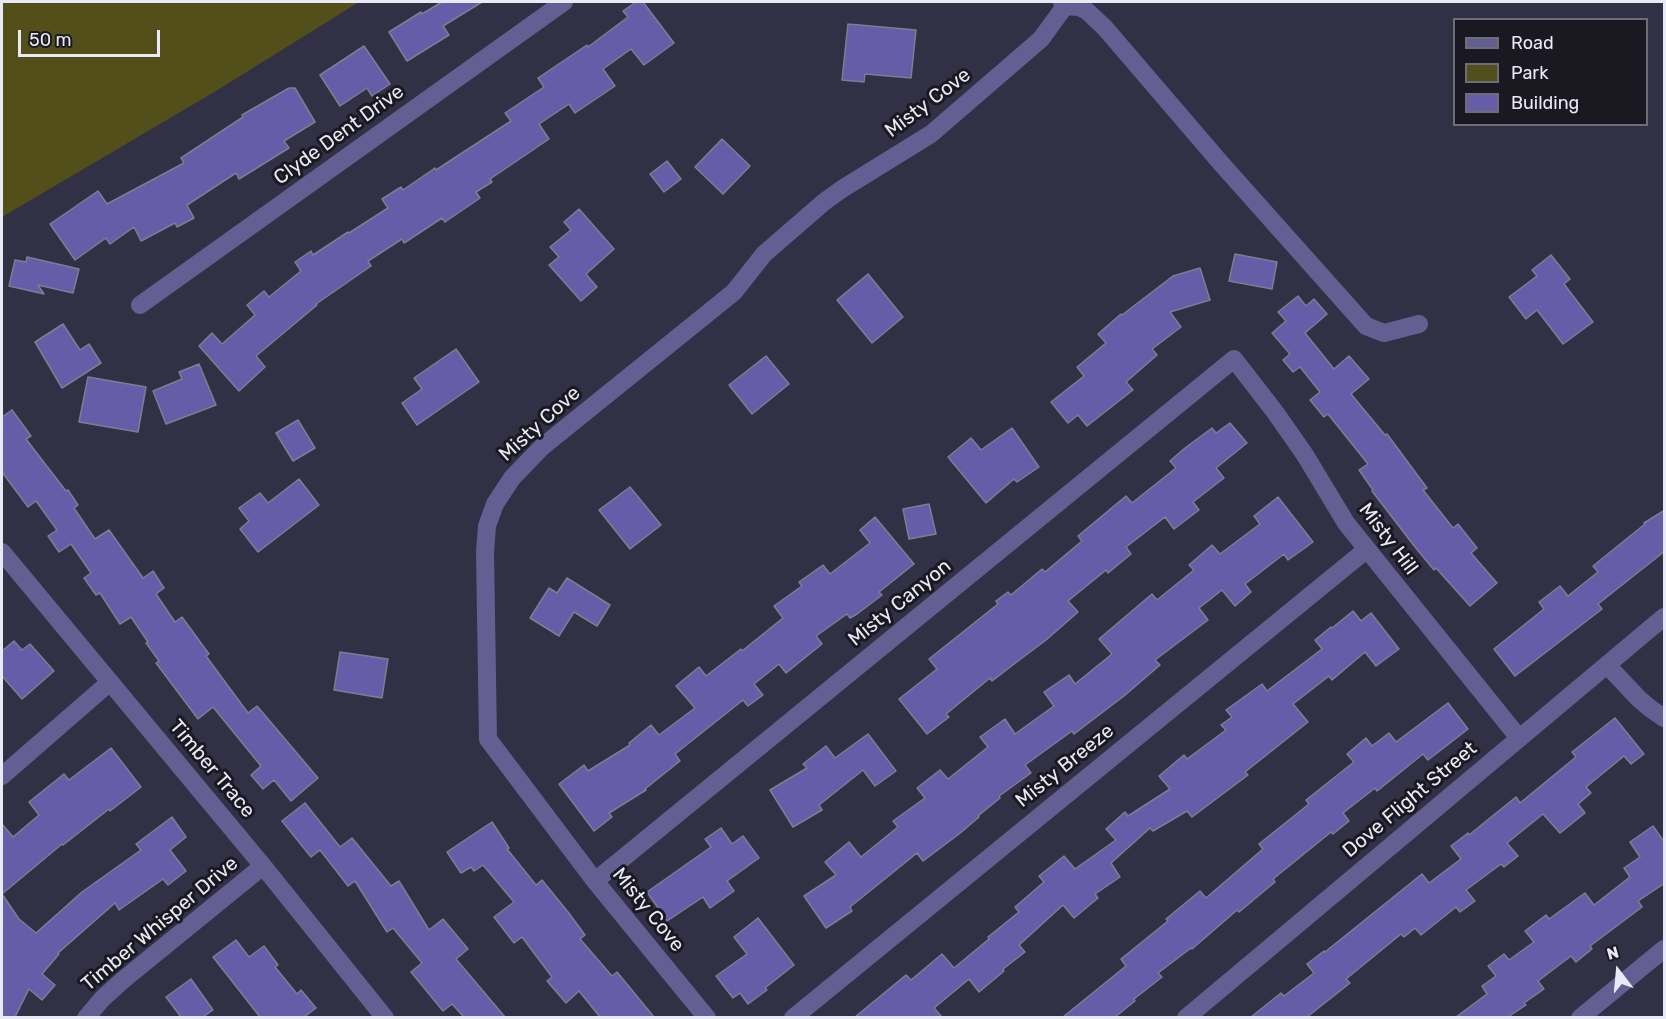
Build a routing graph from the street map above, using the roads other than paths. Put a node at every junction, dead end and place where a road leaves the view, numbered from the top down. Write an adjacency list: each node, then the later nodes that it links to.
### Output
1 (564, 2): 3 (street, Clyde Dent Drive)
2 (1064, 4): 4 (street); 15 (street, Misty Cove)
3 (140, 305)
4 (1419, 324)
5 (1234, 359): 6 (street, Misty Hill); 15 (street, Misty Canyon)
6 (1366, 550): 12 (street, Misty Hill); 20 (street, Misty Breeze)
7 (2, 552): 10 (street, Timber Trace)
8 (1665, 617): 9 (street, Dove Flight Street)
9 (1607, 665): 11 (street); 12 (street, Dove Flight Street)
10 (110, 682): 13 (street); 14 (street, Timber Trace)
11 (1665, 718)
12 (1519, 738): 21 (street, Dove Flight Street)
13 (2, 776)
14 (263, 866): 17 (street, Timber Whisper Drive); 18 (street, Timber Trace)
15 (595, 881): 19 (street, Misty Cove)
16 (1665, 949): 22 (street)
17 (86, 1017)
18 (385, 1017)
19 (707, 1017)
20 (793, 1017)
21 (1186, 1017)
22 (1580, 1017)

